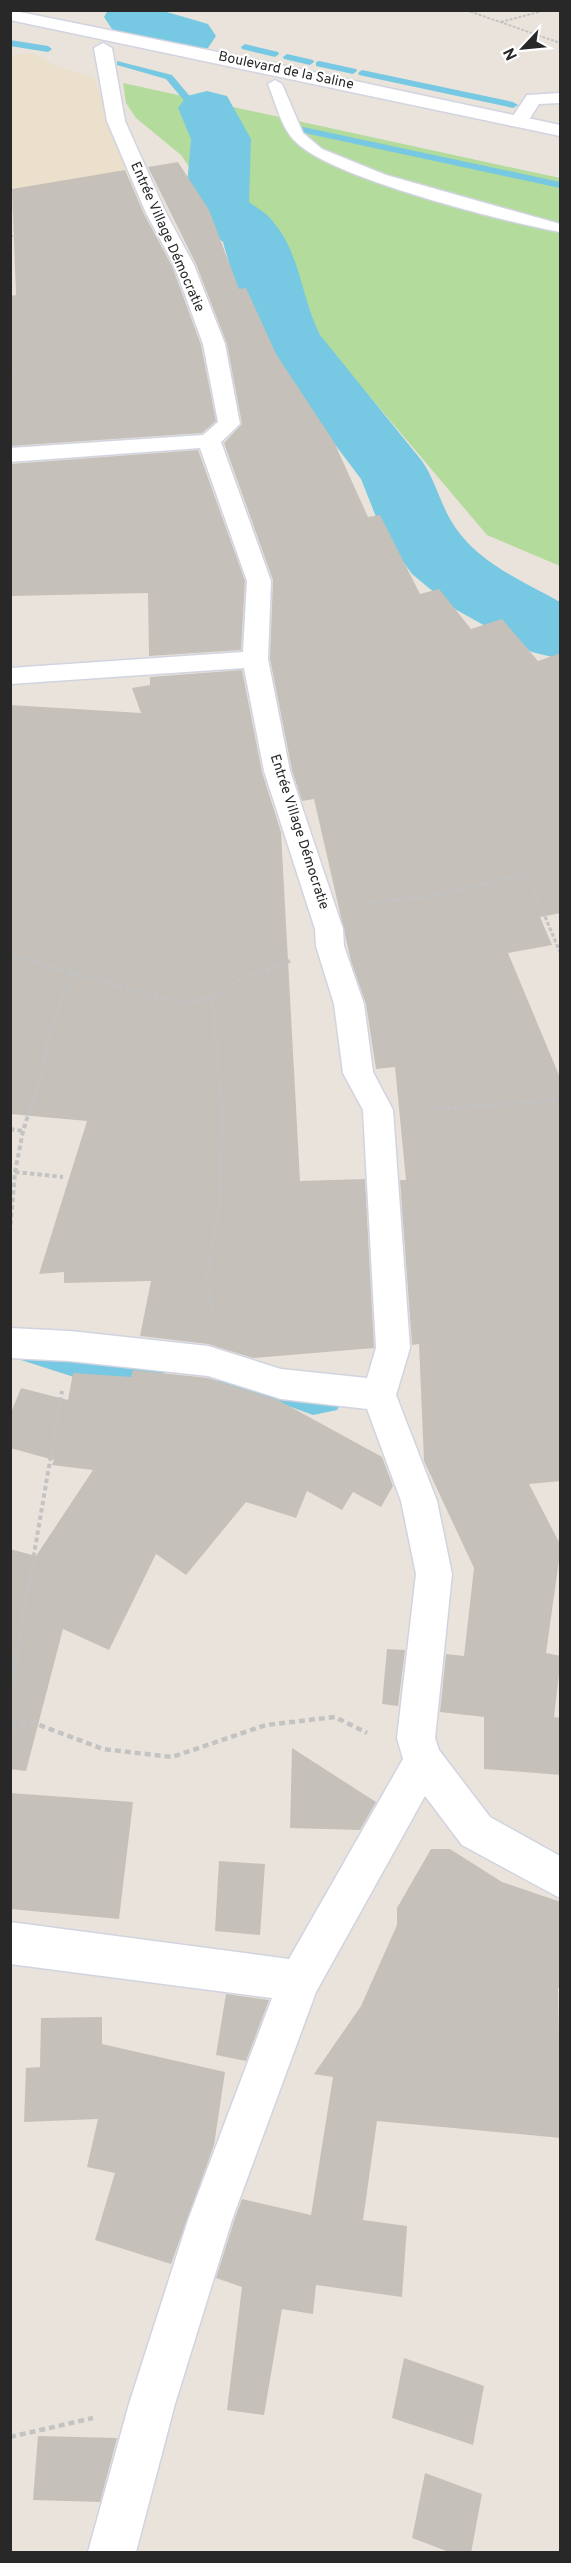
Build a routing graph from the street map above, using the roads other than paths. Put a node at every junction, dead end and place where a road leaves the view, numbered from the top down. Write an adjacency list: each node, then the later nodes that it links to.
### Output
1 (10, 15): 3 (street, Boulevard de la Saline)
2 (10, 30): 3 (street, Boulevard de la Saline)
3 (111, 46): 4 (street, Boulevard de la Saline); 6 (street, Boulevard de la Saline); 10 (street, Entrée Village Démocratie)
4 (275, 84): 8 (street, Boulevard de la Saline); 9 (lane)
5 (561, 98): 6 (street)
6 (518, 122): 7 (street, Boulevard de la Saline)
7 (561, 131)
8 (561, 142)
9 (561, 228)
10 (209, 441): 11 (street); 12 (street, Entrée Village Démocratie)
11 (10, 455)
12 (255, 659): 13 (street); 15 (street, Entrée Village Démocratie)
13 (10, 676)
14 (10, 1344): 15 (street)
15 (379, 1395): 16 (street)
16 (423, 1761): 17 (street); 19 (street)
17 (561, 1878)
18 (10, 1943): 19 (street)
19 (299, 1982): 20 (street)
20 (112, 2553)

